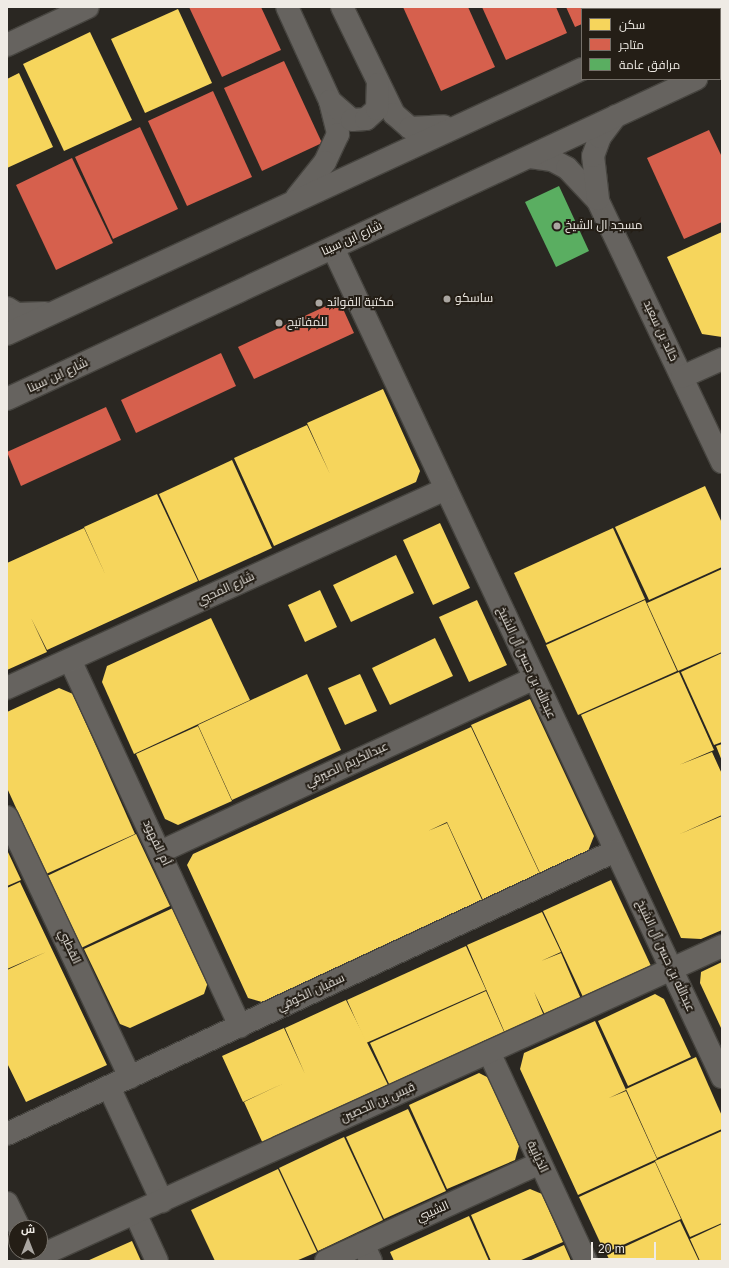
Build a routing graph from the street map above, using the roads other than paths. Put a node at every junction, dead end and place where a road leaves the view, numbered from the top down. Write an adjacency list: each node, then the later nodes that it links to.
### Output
1 (287, 7): 8 (street)
2 (342, 7): 7 (street)
3 (79, 9): 4 (street)
4 (7, 45)
5 (581, 69): 10 (street)
6 (694, 80): 9 (street, شارع ابن سينا)
7 (378, 84): 8 (street); 10 (street)
8 (330, 101): 12 (street)
9 (616, 116): 11 (street, شارع ابن سينا); 13 (street, خالد بن سعيد)
10 (459, 124): 12 (street)
11 (530, 157): 13 (street, خالد بن سعيد); 14 (street, شارع ابن سينا)
12 (294, 200): 16 (street)
13 (598, 201): 19 (street, خالد بن سعيد)
14 (333, 248): 20 (street, شارع ابن سينا); 22 (street, عبدالله بن حسن آل الشيخ)
15 (7, 308): 16 (street)
16 (55, 313): 17 (street)
17 (7, 334)
18 (722, 359): 19 (street)
19 (682, 377): 21 (street, خالد بن سعيد)
20 (7, 399)
21 (722, 462)
22 (445, 489): 23 (street, شارع المحبي); 24 (street, عبدالله بن حسن آل الشيخ)
23 (70, 660): 25 (street, شارع المحبي); 28 (street, أم الفهود)
24 (534, 679): 27 (street, عبدالله بن حسن آل الشيخ); 28 (street, عبدالكريم الصيرفي)
25 (7, 688)
26 (7, 817): 33 (street, القطبي)
27 (615, 851): 30 (street, عبدالله بن حسن آل الشيخ); 31 (street, سفيان الكوفي)
28 (160, 852): 31 (street, أم الفهود)
29 (722, 946): 30 (street, قيس بن الحصين)
30 (671, 969): 32 (street, قيس بن الحصين); 34 (street, عبدالله بن حسن آل الشيخ)
31 (240, 1026): 33 (street, سفيان الكوفي)
32 (489, 1052): 37 (street, الذيابية); 38 (street, قيس بن الحصين)
33 (130, 1077): 35 (street, سفيان الكوفي)
34 (722, 1077)
35 (109, 1087): 36 (street, سفيان الكوفي); 38 (street)
36 (7, 1134)
37 (540, 1163): 43 (street, الشيبي); 46 (street, الذيابية)
38 (162, 1201): 40 (street, قيس بن الحصين)
39 (7, 1203): 41 (street)
40 (135, 1213): 42 (street, قيس بن الحصين); 44 (street)
41 (15, 1220)
42 (48, 1250)
43 (367, 1252): 45 (street, الشيبي)
44 (157, 1261)
45 (326, 1261)
46 (586, 1261)

